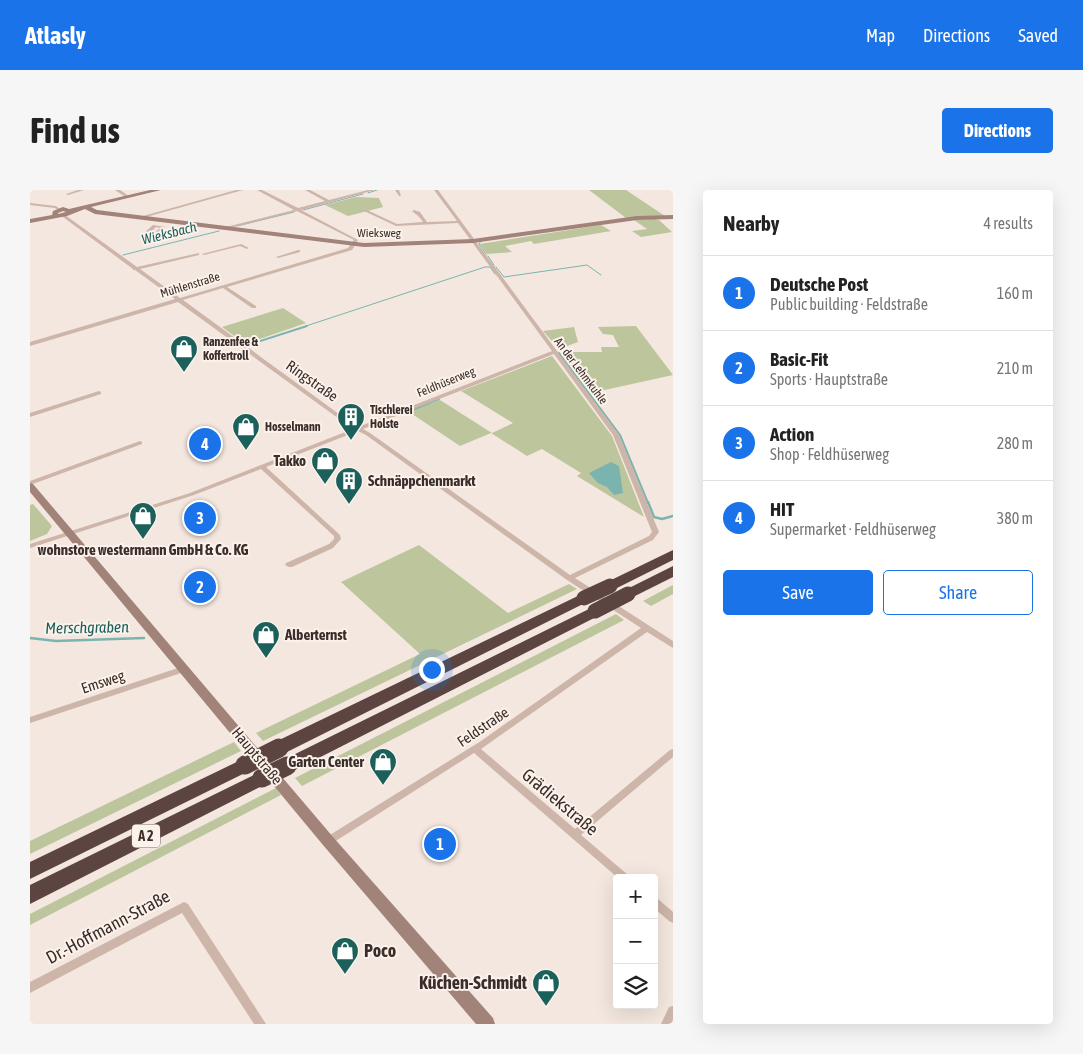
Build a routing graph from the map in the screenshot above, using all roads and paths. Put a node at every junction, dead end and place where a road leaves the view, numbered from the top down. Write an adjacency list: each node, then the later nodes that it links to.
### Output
1 (82, 190): 12 (street)
2 (117, 190): 14 (street)
3 (158, 190): 14 (street)
4 (241, 190): 25 (street)
5 (259, 190): 19 (street)
6 (307, 190): 15 (street)
7 (357, 190): 11 (street)
8 (373, 190): 11 (street)
9 (397, 190): 13 (street)
10 (436, 190): 28 (street, An der Lehmkuhle)
11 (363, 193): 15 (street)
12 (68, 194)
13 (400, 195)
14 (128, 197): 17 (street)
15 (329, 202): 19 (street)
16 (30, 204): 22 (street)
17 (86, 207): 18 (street); 25 (street, Wieksweg)
18 (71, 210): 22 (street); 23 (street)
19 (296, 210): 31 (street); 33 (street)
20 (366, 211): 29 (street)
21 (414, 211): 29 (street)
22 (57, 212): 23 (street); 26 (street)
23 (64, 216): 39 (street, Ringstraße)
24 (673, 217): 32 (street, Wieksweg)
25 (138, 218): 27 (street, Wieksweg)
26 (30, 221)
27 (166, 221): 30 (street); 31 (street, Wieksweg)
28 (459, 222): 29 (street); 32 (street, An der Lehmkuhle)
29 (426, 224)
30 (159, 227)
31 (228, 228): 33 (street, Wieksweg)
32 (473, 241): 33 (street, Wieksweg); 44 (street, An der Lehmkuhle)
33 (355, 244): 38 (street, Mühlenstraße)
34 (247, 248): 39 (street)
35 (298, 251): 36 (street)
36 (288, 253): 37 (street); 38 (street)
37 (278, 256)
38 (304, 262): 40 (street, Mühlenstraße)
39 (135, 269): 41 (street, Ringstraße)
40 (223, 286): 41 (street, Mühlenstraße); 42 (street)
41 (177, 300): 43 (street, Mühlenstraße); 47 (street, Ringstraße)
42 (254, 307)
43 (30, 344)
44 (555, 352): 47 (street, Feldhüserweg); 57 (street, An der Lehmkuhle)
45 (99, 393): 46 (street)
46 (30, 415)
47 (357, 429): 49 (street, Feldhüserweg); 57 (street, Ringstraße)
48 (140, 443): 50 (street)
49 (262, 467): 52 (street, Feldhüserweg); 55 (street)
50 (30, 482)
51 (30, 487): 52 (street, Hauptstraße)
52 (72, 534): 53 (street, Feldhüserweg); 61 (street, Hauptstraße)
53 (30, 546)
54 (673, 554): 58 (highway, A 2, bridge)
55 (289, 565)
56 (673, 571): 58 (highway, A 2, bridge)
57 (570, 578): 59 (street, Ringstraße)
58 (589, 604): 67 (highway, A 2, bridge); 69 (highway, A 2, bridge)
59 (647, 628): 60 (street, Ringstraße); 63 (street, Feldstraße)
60 (673, 645)
61 (184, 669): 62 (street, Emsweg); 66 (street, Hauptstraße)
62 (30, 720)
63 (475, 749): 65 (street, Grädiekstraße); 66 (street, Feldstraße)
64 (673, 752): 65 (street)
65 (574, 834): 68 (street, Grädiekstraße)
66 (328, 840): 75 (street, Hauptstraße)
67 (30, 871)
68 (620, 874)
69 (30, 895)
70 (658, 905): 71 (street)
71 (673, 918)
72 (30, 988): 74 (street, Dr.-Hoffmann-Straße)
73 (673, 1012): 76 (street)
74 (260, 1024)
75 (487, 1024)
76 (667, 1024)

